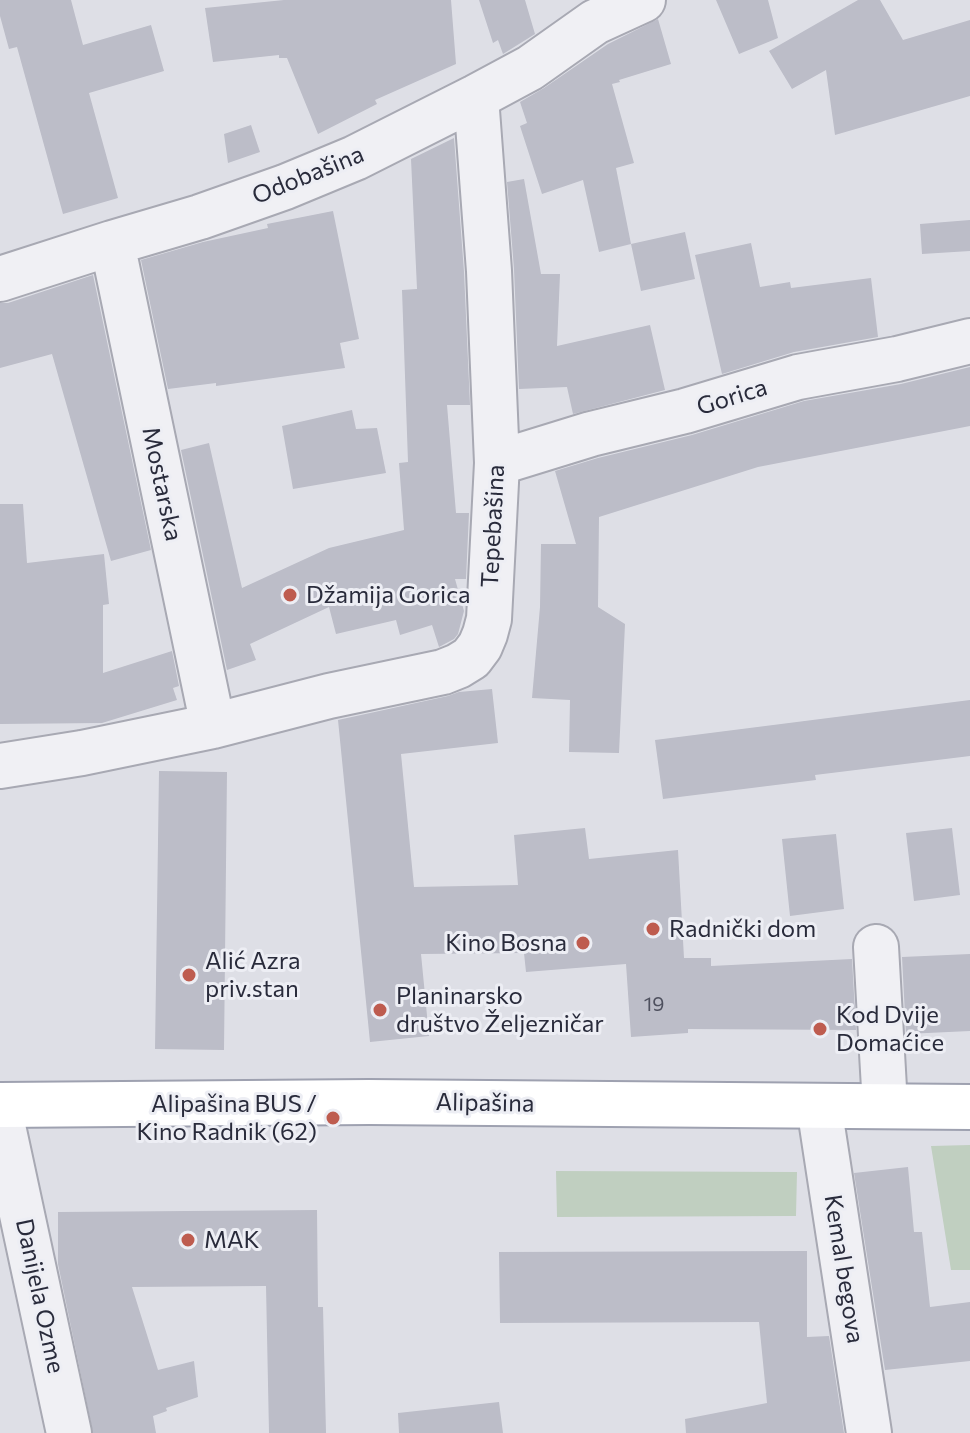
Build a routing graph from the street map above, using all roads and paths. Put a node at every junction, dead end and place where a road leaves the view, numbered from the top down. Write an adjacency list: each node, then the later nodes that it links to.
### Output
1 (643, 0): 2 (street, Odobašina)
2 (598, 11): 3 (street, Odobašina)
3 (476, 97): 4 (street, Odobašina); 7 (street, Tepebašina)
4 (112, 243): 5 (street, Odobašina); 8 (street, Mostarska)
5 (0, 279)
6 (970, 341): 7 (street, Gorica)
7 (497, 463): 8 (street, Tepebašina)
8 (213, 726): 9 (street, Tepebašina)
9 (0, 766)
10 (876, 947): 13 (street)
11 (0, 1105): 12 (main road, Alipašina)
12 (819, 1106): 13 (main road, Alipašina); 17 (street, Kemal begova)
13 (885, 1106): 14 (main road, Alipašina)
14 (970, 1107)
15 (0, 1112): 16 (street, Danijela Ozme)
16 (69, 1433)
17 (869, 1433)

